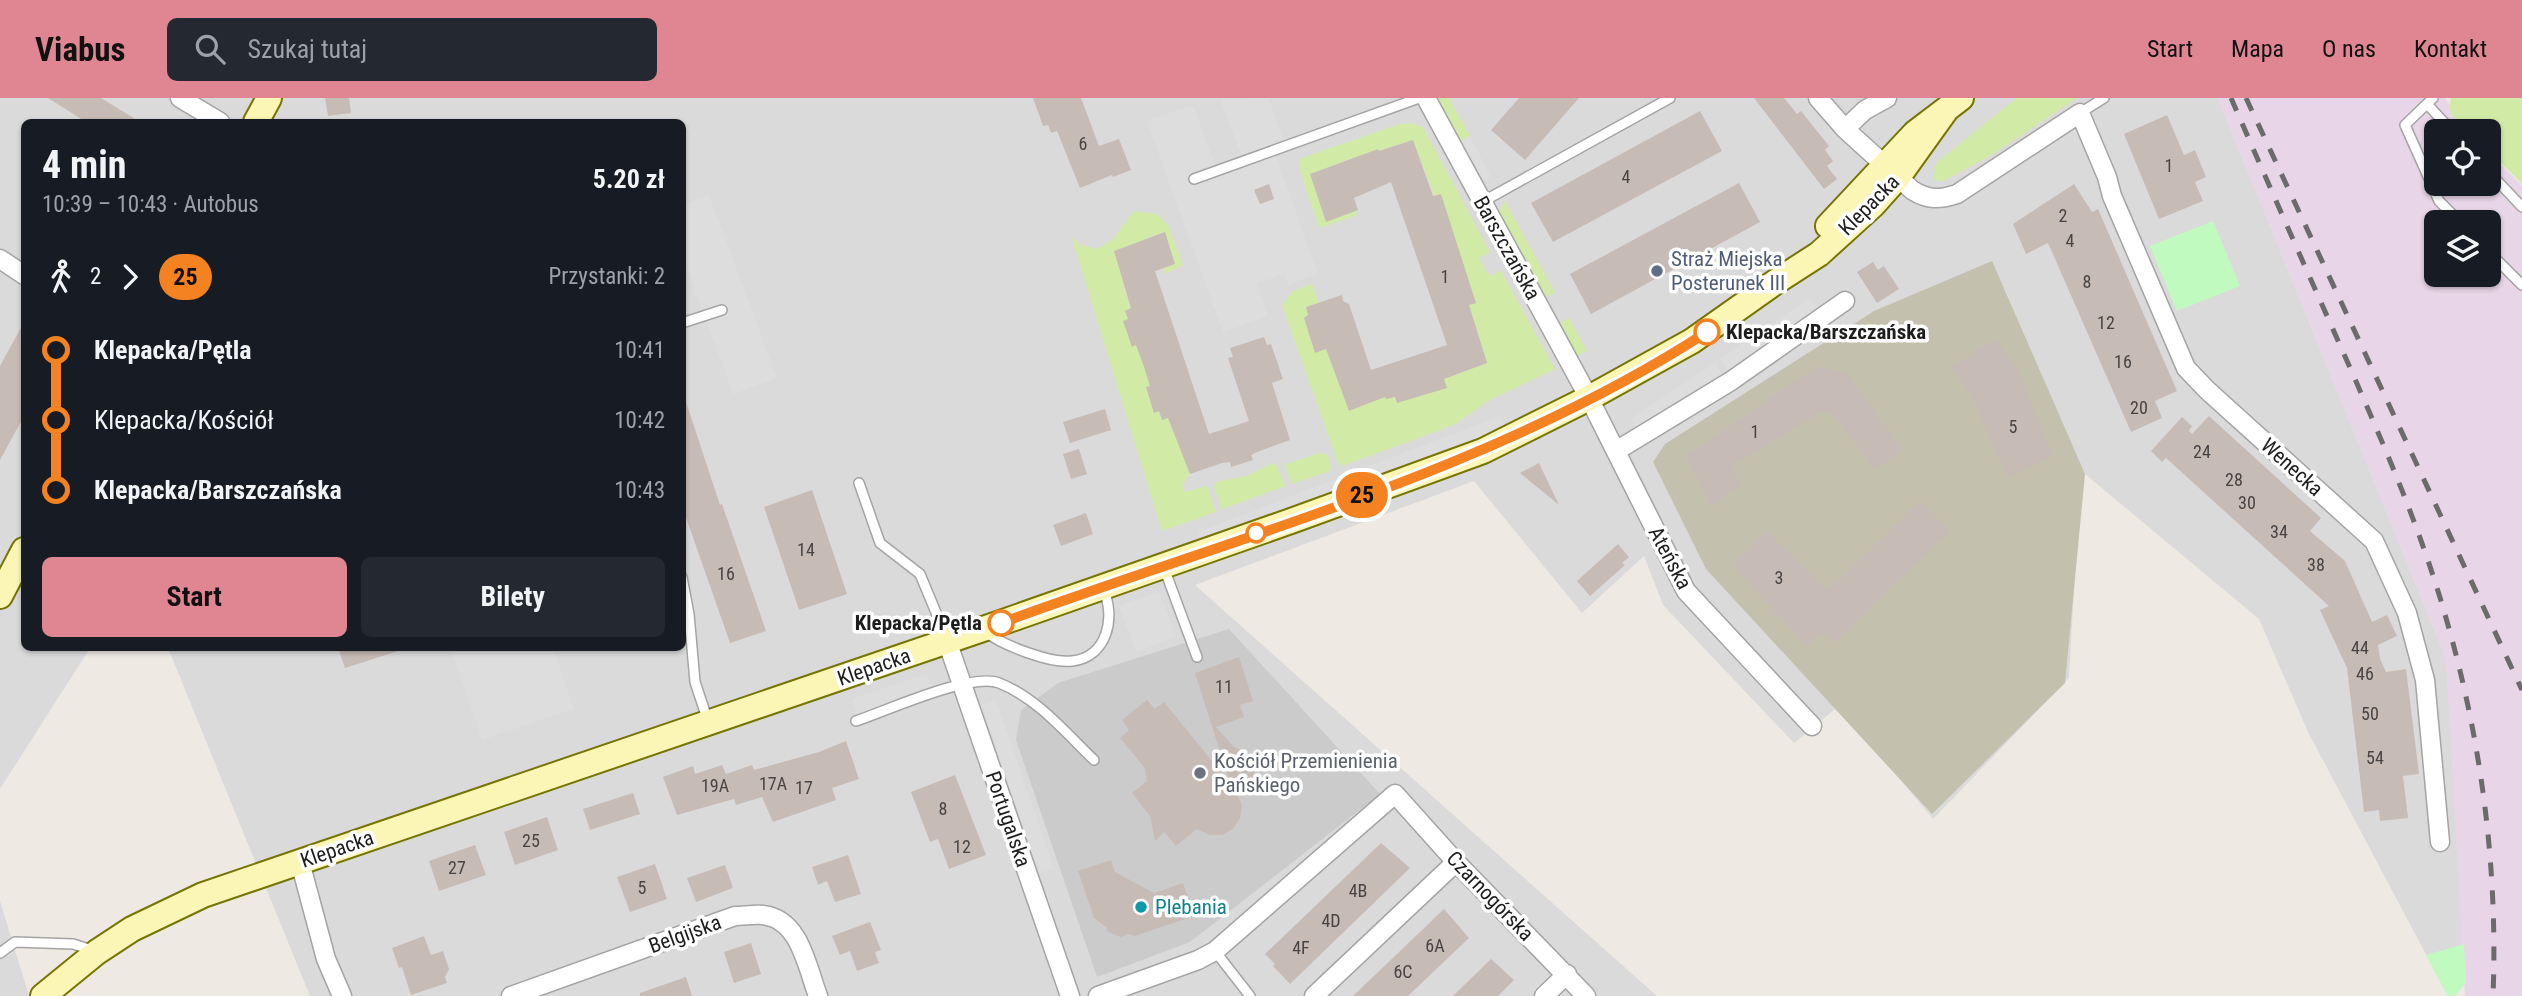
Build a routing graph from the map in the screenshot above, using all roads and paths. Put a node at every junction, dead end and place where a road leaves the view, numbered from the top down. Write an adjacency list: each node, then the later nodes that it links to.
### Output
1 (180, 98): 12 (street)
2 (269, 98): 13 (street)
3 (1419, 98): 17 (lane)
4 (1426, 98): 19 (street, Barszczańska)
5 (1670, 98): 19 (lane)
6 (1818, 98): 15 (street)
7 (1887, 98): 15 (street)
8 (2104, 98): 11 (lane)
9 (2430, 101): 14 (lane); 21 (lane)
10 (1954, 104): 16 (street, Klepacka)
11 (2080, 113): 16 (street); 45 (street, Wenecka)
12 (215, 119)
13 (258, 119)
14 (2443, 119)
15 (1845, 129): 16 (street)
16 (1892, 171): 29 (street, Klepacka)
17 (1194, 179)
18 (2501, 185): 20 (lane)
19 (1482, 202): 29 (street, Barszczańska)
20 (2522, 207)
21 (2448, 210)
22 (0, 259): 24 (street)
23 (2501, 264): 25 (lane)
24 (21, 273)
25 (2522, 285)
26 (1845, 301): 30 (street)
27 (722, 310): 28 (lane)
28 (686, 322)
29 (1589, 398): 30 (street, Ateńska); 33 (street, Klepacka)
30 (1616, 451): 43 (street, Ateńska)
31 (859, 483): 38 (lane)
32 (21, 556): 36 (street)
33 (1163, 566): 34 (street, Klepacka); 39 (lane)
34 (1102, 587): 37 (street, Klepacka); 37 (lane)
35 (686, 591): 42 (lane)
36 (0, 596)
37 (983, 629): 38 (street, Klepacka)
38 (947, 641): 40 (street, Portugalska); 42 (street, Klepacka)
39 (1197, 657)
40 (962, 683): 41 (lane); 44 (lane); 56 (street, Portugalska)
41 (856, 722)
42 (708, 723): 46 (street, Klepacka)
43 (1812, 726)
44 (1094, 760)
45 (2440, 842)
46 (300, 862): 49 (street, Klepacka); 53 (street)
47 (1456, 862): 48 (street, Czarnogórska); 51 (street, Czarnogórska); 59 (street)
48 (1215, 951): 57 (street); 58 (lane)
49 (97, 952): 50 (lane); 52 (street, Klepacka)
50 (0, 953)
51 (1567, 974): 60 (street); 61 (street, Czarnogórska)
52 (43, 996)
53 (342, 996)
54 (511, 996): 55 (street, Belgijska)
55 (818, 996)
56 (1070, 996)
57 (1098, 996)
58 (1250, 996)
59 (1314, 996)
60 (1544, 996)
61 (1586, 996)

